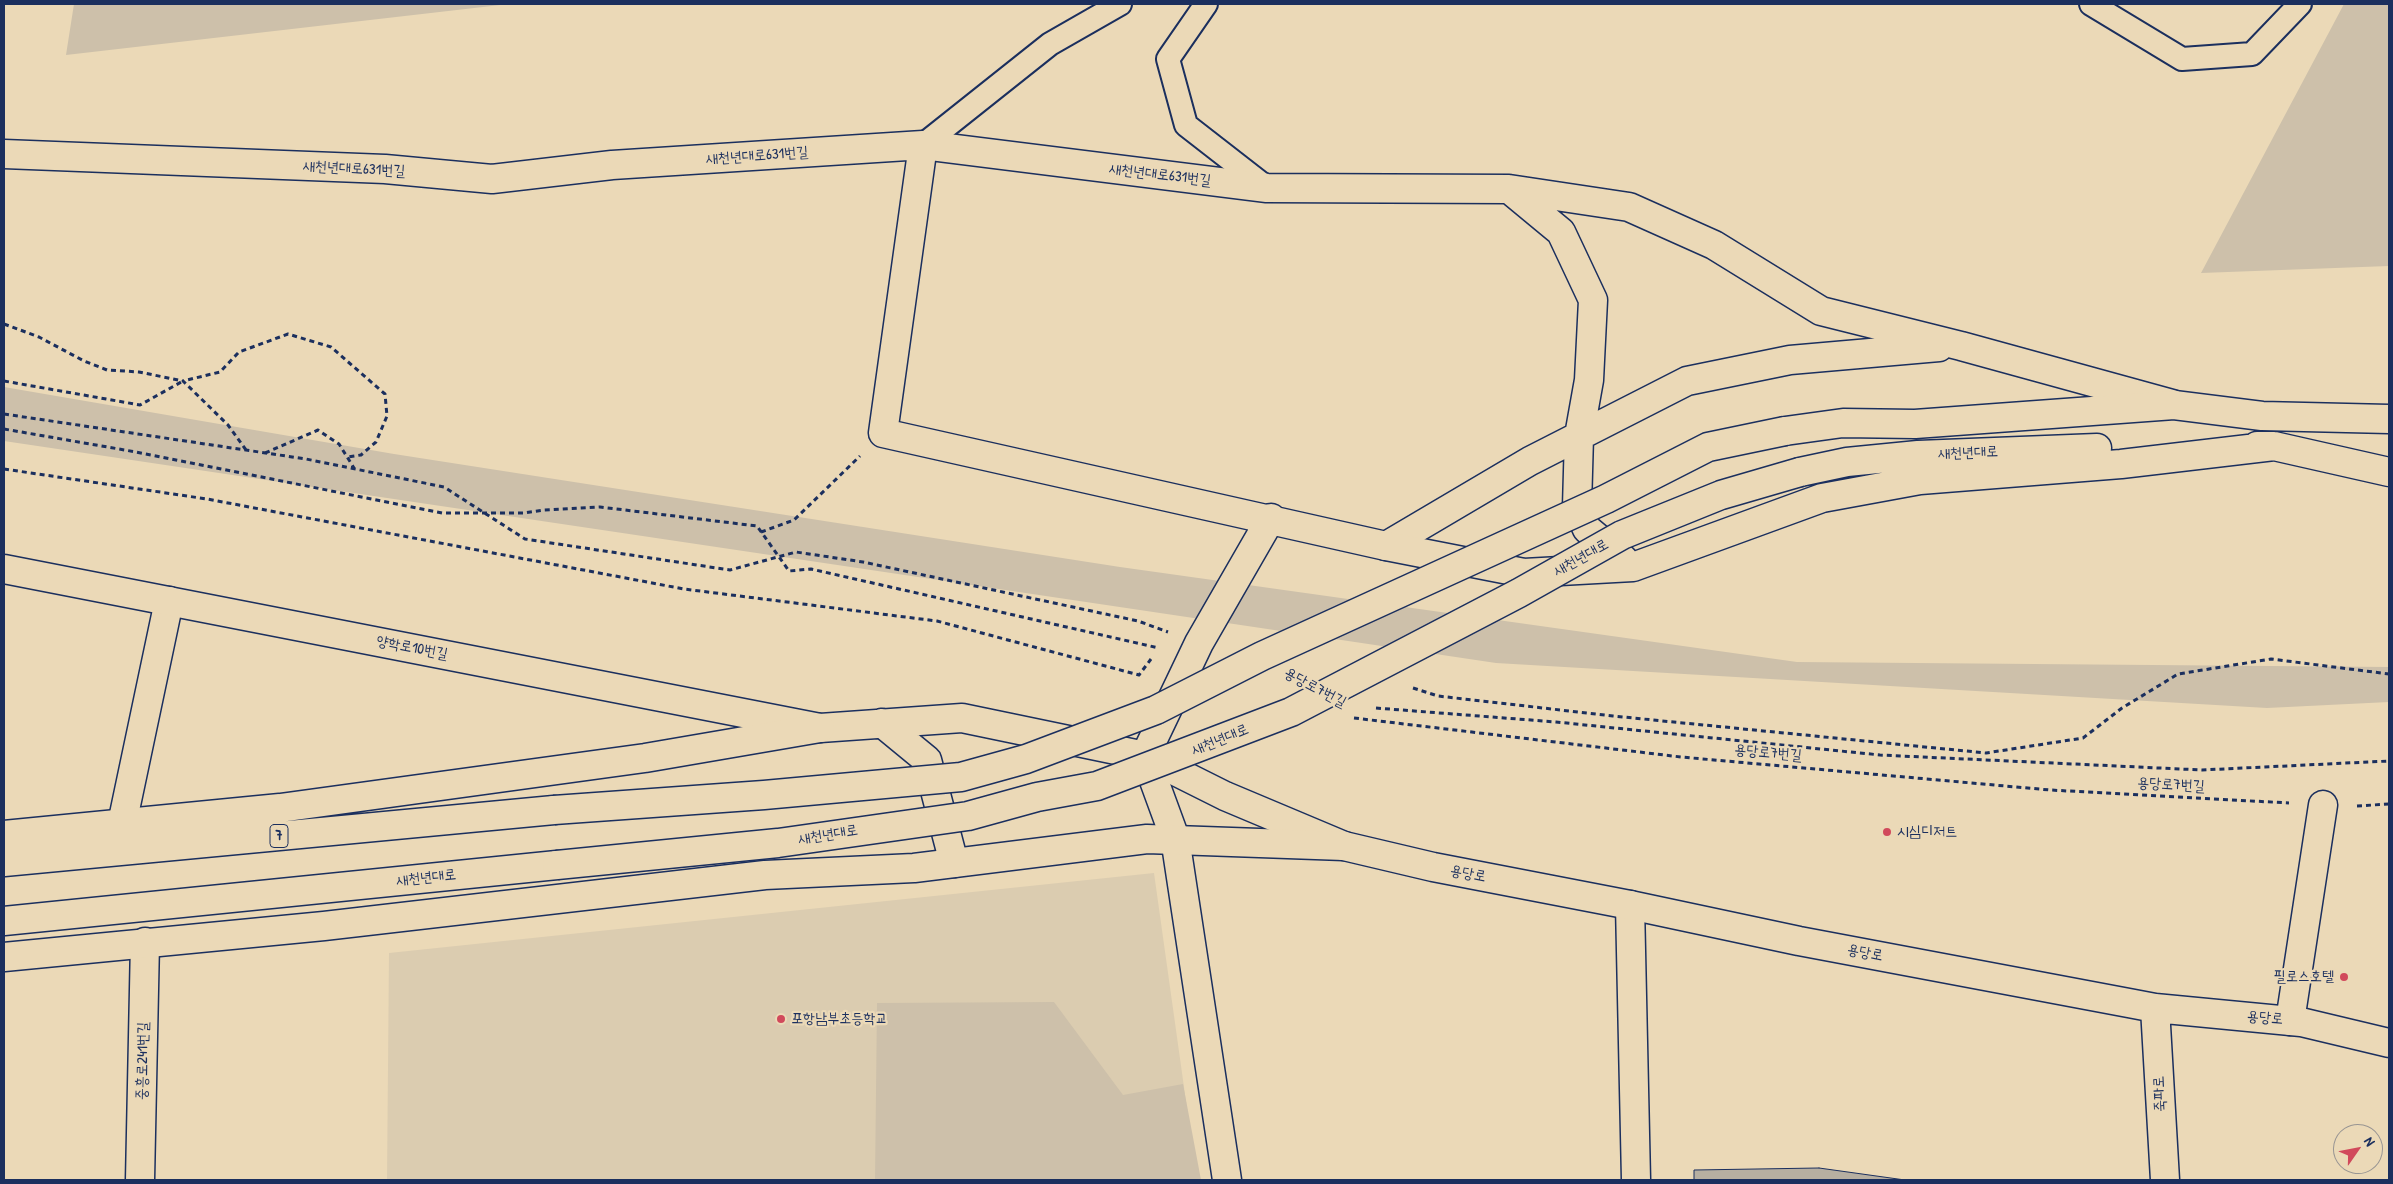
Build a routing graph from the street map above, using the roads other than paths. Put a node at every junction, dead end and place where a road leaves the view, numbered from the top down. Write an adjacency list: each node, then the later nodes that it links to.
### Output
1 (1120, 4): 5 (lane)
2 (1206, 4): 7 (lane)
3 (2091, 4): 4 (lane)
4 (2300, 4)
5 (923, 145): 6 (main road, 새천년대로631번길); 7 (main road, 새천년대로631번길); 15 (main road)
6 (4, 154)
7 (1267, 188): 8 (main road, 새천년대로631번길)
8 (1509, 189): 9 (main road, 새천년대로631번길); 12 (main road)
9 (1961, 346): 10 (main road, 새천년대로631번길); 12 (main road)
10 (2174, 405): 11 (main road); 28 (main road, 7, bridge)
11 (2389, 419)
12 (1579, 436): 16 (main road); 17 (main road)
13 (2274, 446): 14 (main road, 새천년대로); 17 (main road); 31 (main road, 새천년대로, bridge)
14 (2389, 472)
15 (1270, 518): 16 (main road); 22 (main road)
16 (1386, 546): 17 (main road)
17 (1633, 567)
18 (4, 569): 19 (main road, 양학로10번길)
19 (169, 601): 21 (main road, 양학로10번길); 24 (main road)
20 (882, 723): 21 (main road); 22 (main road); 29 (main road)
21 (820, 728): 24 (main road)
22 (1145, 756): 26 (main road); 27 (main road)
23 (2323, 805): 35 (main road)
24 (122, 824): 25 (main road)
25 (4, 835)
26 (1176, 838): 27 (main road); 29 (main road); 38 (main road)
27 (1344, 846): 30 (main road, 용당로)
28 (4, 862)
29 (954, 863): 32 (main road)
30 (1630, 905): 34 (main road, 용당로); 39 (main road)
31 (4, 921)
32 (145, 942): 33 (main road); 37 (main road, 중흥로241번길)
33 (4, 957)
34 (2155, 1008): 35 (main road, 용당로); 40 (main road, 죽파로)
35 (2290, 1021): 36 (main road, 용당로)
36 (2389, 1043)
37 (140, 1180)
38 (1228, 1180)
39 (1636, 1180)
40 (2165, 1180)

